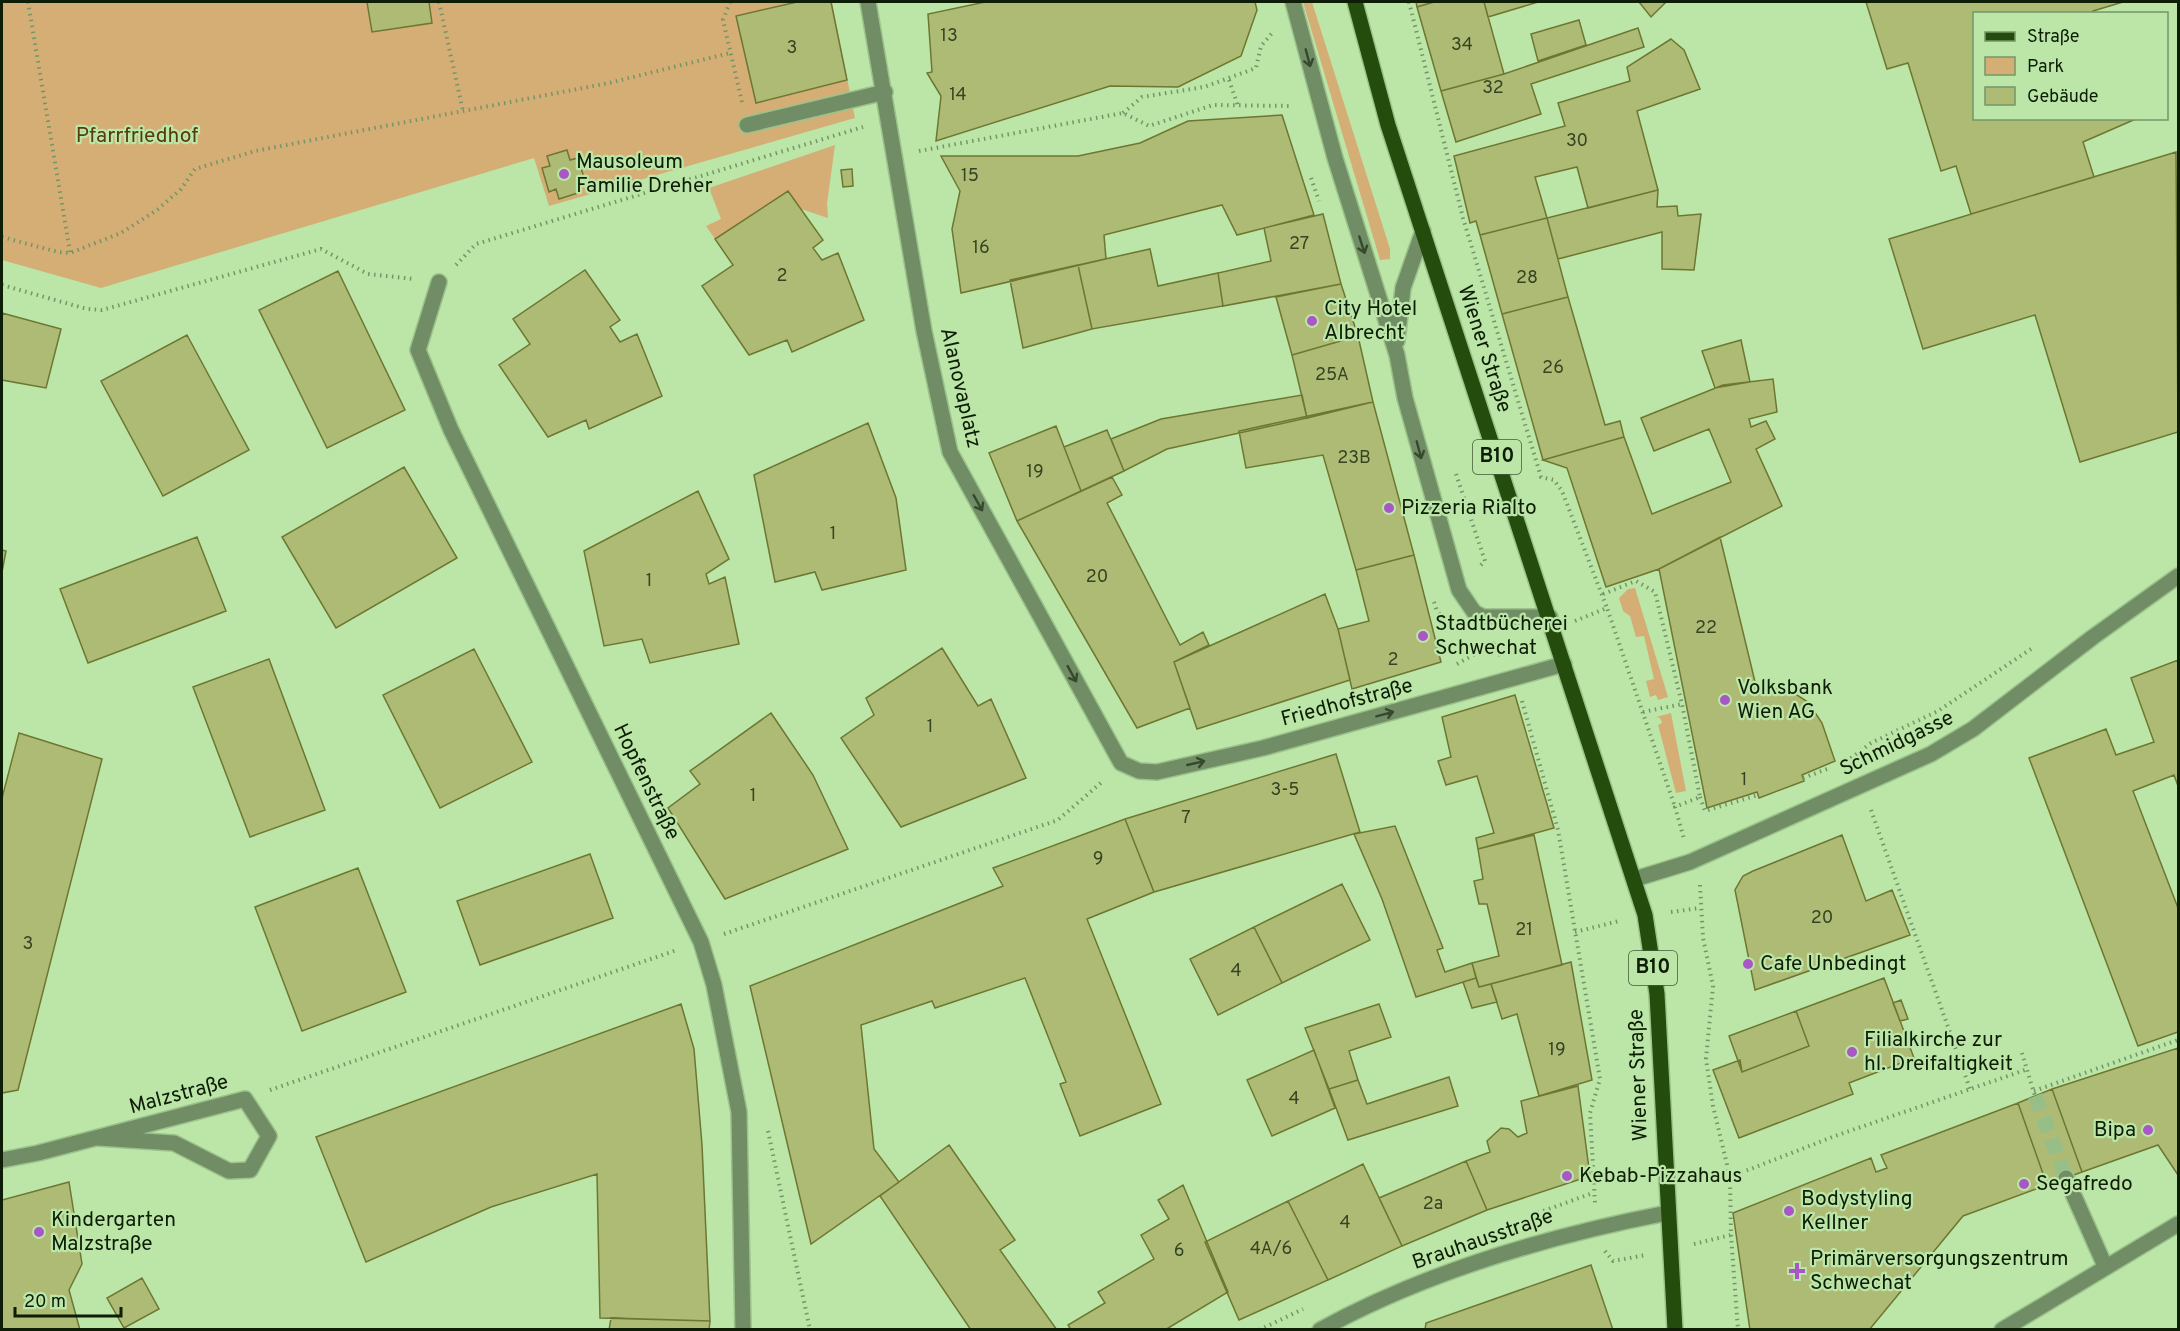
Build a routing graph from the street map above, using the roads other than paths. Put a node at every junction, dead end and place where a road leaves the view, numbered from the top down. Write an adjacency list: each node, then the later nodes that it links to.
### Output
1 (868, 2): 4 (street, Alanovaplatz)
2 (1293, 2): 8 (street, one-way to 8)
3 (1355, 2): 6 (main road, Wiener Straße / B10)
4 (885, 92): 5 (street); 12 (street, Alanovaplatz, one-way to 12)
5 (747, 124)
6 (1423, 231): 8 (street); 10 (main road, Wiener Straße / B10)
7 (439, 282): 20 (street, Hopfenstraße)
8 (1397, 354): 10 (street, one-way to 10)
9 (2178, 576): 13 (street, Schmidgasse)
10 (1552, 624): 11 (main road, Wiener Straße / B10)
11 (1564, 664): 12 (street, Friedhofstraße, one-way to 11); 13 (main road, Wiener Straße / B10)
12 (1139, 771)
13 (1635, 879): 17 (main road, Wiener Straße / B10)
14 (98, 1138): 14 (street, Malzstraße); 15 (street, Malzstraße)
15 (2, 1160)
16 (2066, 1178): 19 (street)
17 (1666, 1213): 21 (street, Brauhausstraße); 22 (main road, Wiener Straße / B10)
18 (2178, 1224): 19 (street)
19 (2105, 1266): 23 (street)
20 (743, 1329)
21 (1320, 1329)
22 (1675, 1329)
23 (2002, 1329)

